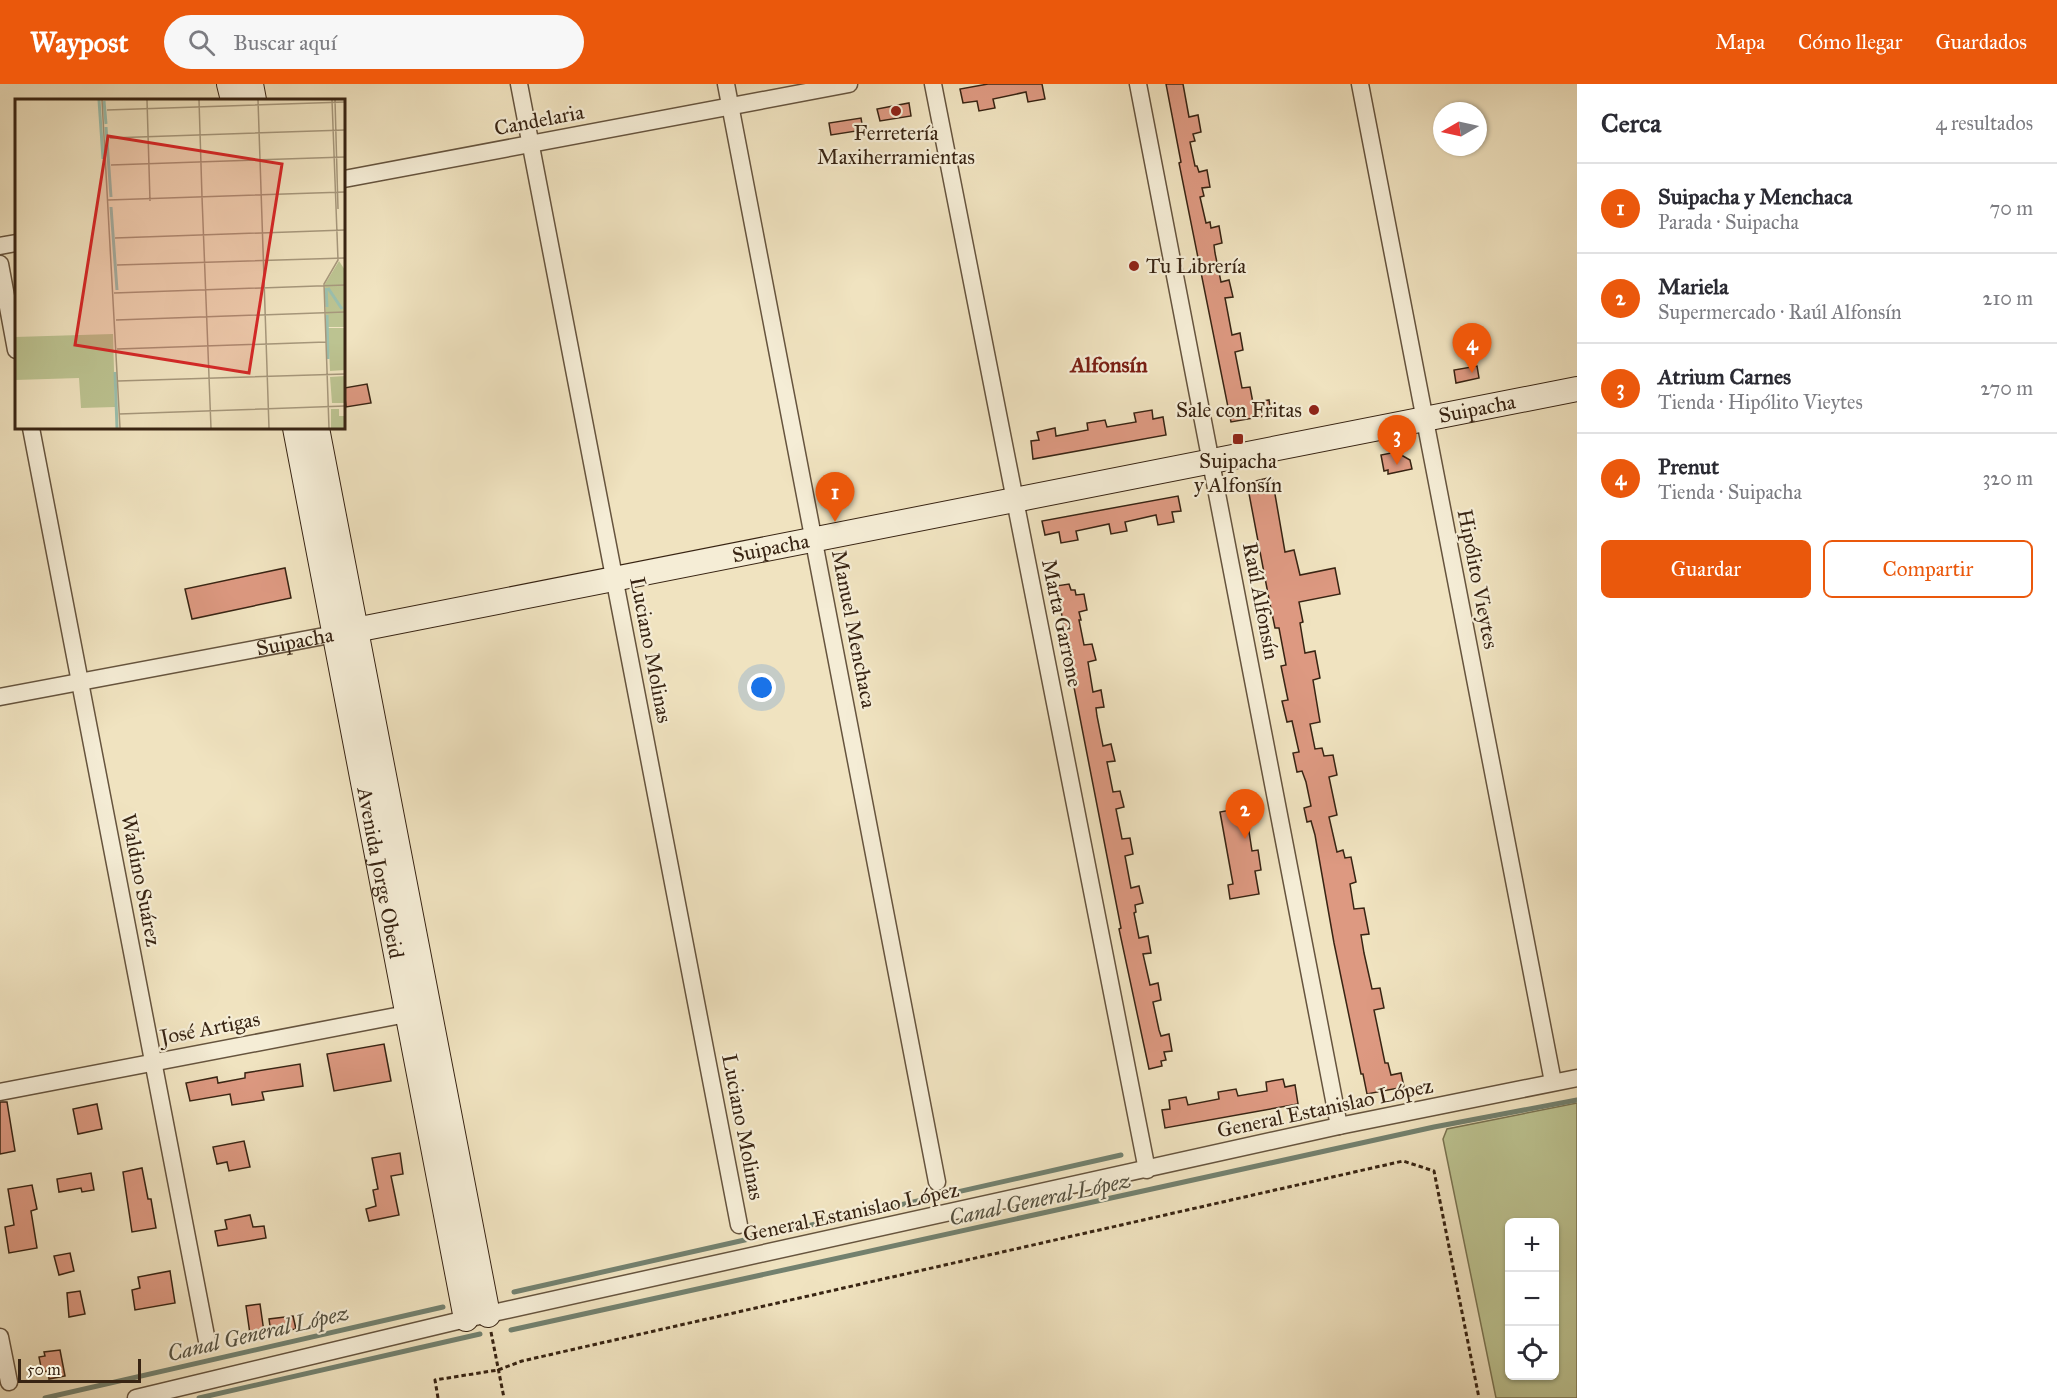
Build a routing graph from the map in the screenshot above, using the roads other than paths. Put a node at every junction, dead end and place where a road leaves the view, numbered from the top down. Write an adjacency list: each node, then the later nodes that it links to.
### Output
1 (230, 84): 9 (main road)
2 (251, 84): 10 (main road)
3 (519, 84): 12 (street, Luciano Molinas)
4 (726, 84): 11 (street, Manuel Menchaca)
5 (849, 84): 11 (street, Candelaria)
6 (933, 84): 24 (street, Marta Garrone)
7 (1138, 84): 23 (street, Raúl Alfonsín)
8 (1360, 84): 19 (street, Hipólito Vieytes)
9 (233, 99)
10 (254, 99)
11 (731, 106): 12 (street, Candelaria); 25 (street, Manuel Menchaca)
12 (530, 144): 13 (street, Candelaria); 26 (street, Luciano Molinas)
13 (345, 179)
14 (15, 243): 15 (street)
15 (0, 246)
16 (0, 264): 17 (street)
17 (15, 345)
18 (1577, 389): 19 (main road, Suipacha)
19 (1424, 419): 23 (main road, Suipacha); 33 (street, Hipólito Vieytes)
20 (31, 429): 28 (street, Waldino Suárez)
21 (295, 429): 27 (main road, Avenida Jorge Obeid)
22 (317, 429): 27 (main road, Avenida Jorge Obeid)
23 (1211, 461): 24 (main road, Suipacha); 35 (street, Raúl Alfonsín)
24 (1014, 500): 25 (main road, Suipacha); 36 (street, Marta Garrone)
25 (814, 539): 26 (main road, Suipacha); 37 (street, Manuel Menchaca)
26 (614, 579): 27 (main road, Suipacha); 38 (street, Luciano Molinas)
27 (345, 632): 28 (street, Suipacha); 30 (main road, Avenida Jorge Obeid)
28 (80, 682): 29 (street, Suipacha); 31 (street, Waldino Suárez)
29 (0, 697)
30 (418, 1011): 31 (street, José Artigas); 39 (main road, Avenida Jorge Obeid)
31 (153, 1062): 34 (street, José Artigas); 41 (street, Waldino Suárez)
32 (1577, 1078): 33 (street, General Estanislao López)
33 (1553, 1082): 35 (street, General Estanislao López)
34 (0, 1092)
35 (1339, 1126): 36 (street, General Estanislao López)
36 (1147, 1170): 39 (street, General Estanislao López)
37 (937, 1182)
38 (739, 1225)
39 (477, 1317): 43 (street, General Estanislao López)
40 (0, 1337): 42 (street)
41 (207, 1341)
42 (9, 1382)
43 (136, 1398)

